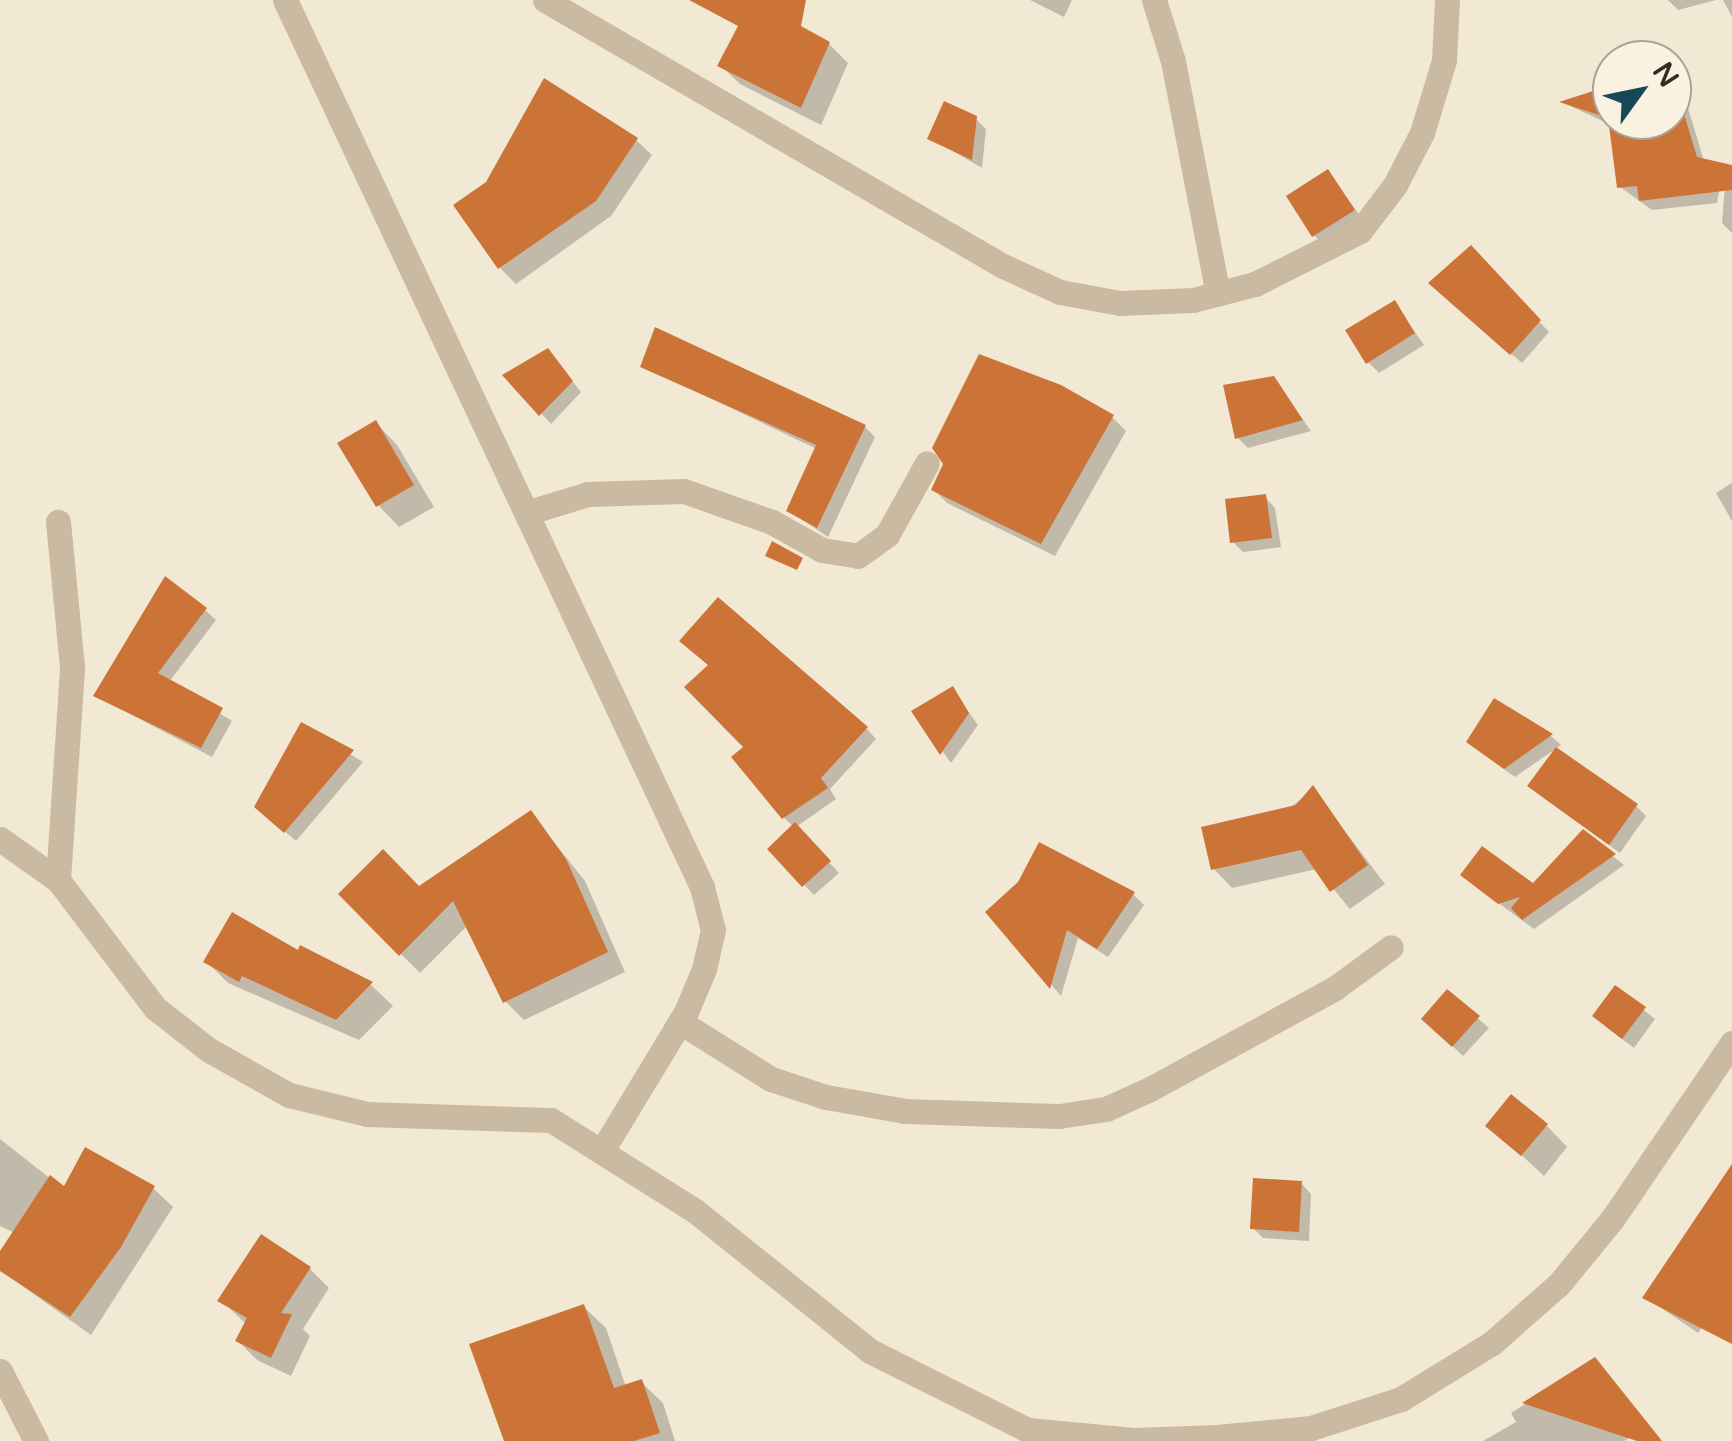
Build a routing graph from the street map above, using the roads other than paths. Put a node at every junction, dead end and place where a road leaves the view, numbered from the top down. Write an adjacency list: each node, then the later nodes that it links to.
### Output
1 (285, 0): 7 (street)
2 (545, 0): 5 (street)
3 (1154, 0): 5 (street)
4 (1447, 0): 5 (street)
5 (1218, 294)
6 (927, 463): 7 (street)
7 (529, 512): 12 (street)
8 (58, 522): 10 (street)
9 (0, 839): 10 (street)
10 (58, 880): 14 (street)
11 (1391, 947): 12 (street)
12 (680, 1022): 14 (street)
13 (1732, 1043): 14 (street)
14 (603, 1150)
15 (0, 1371): 16 (street)
16 (36, 1441)

